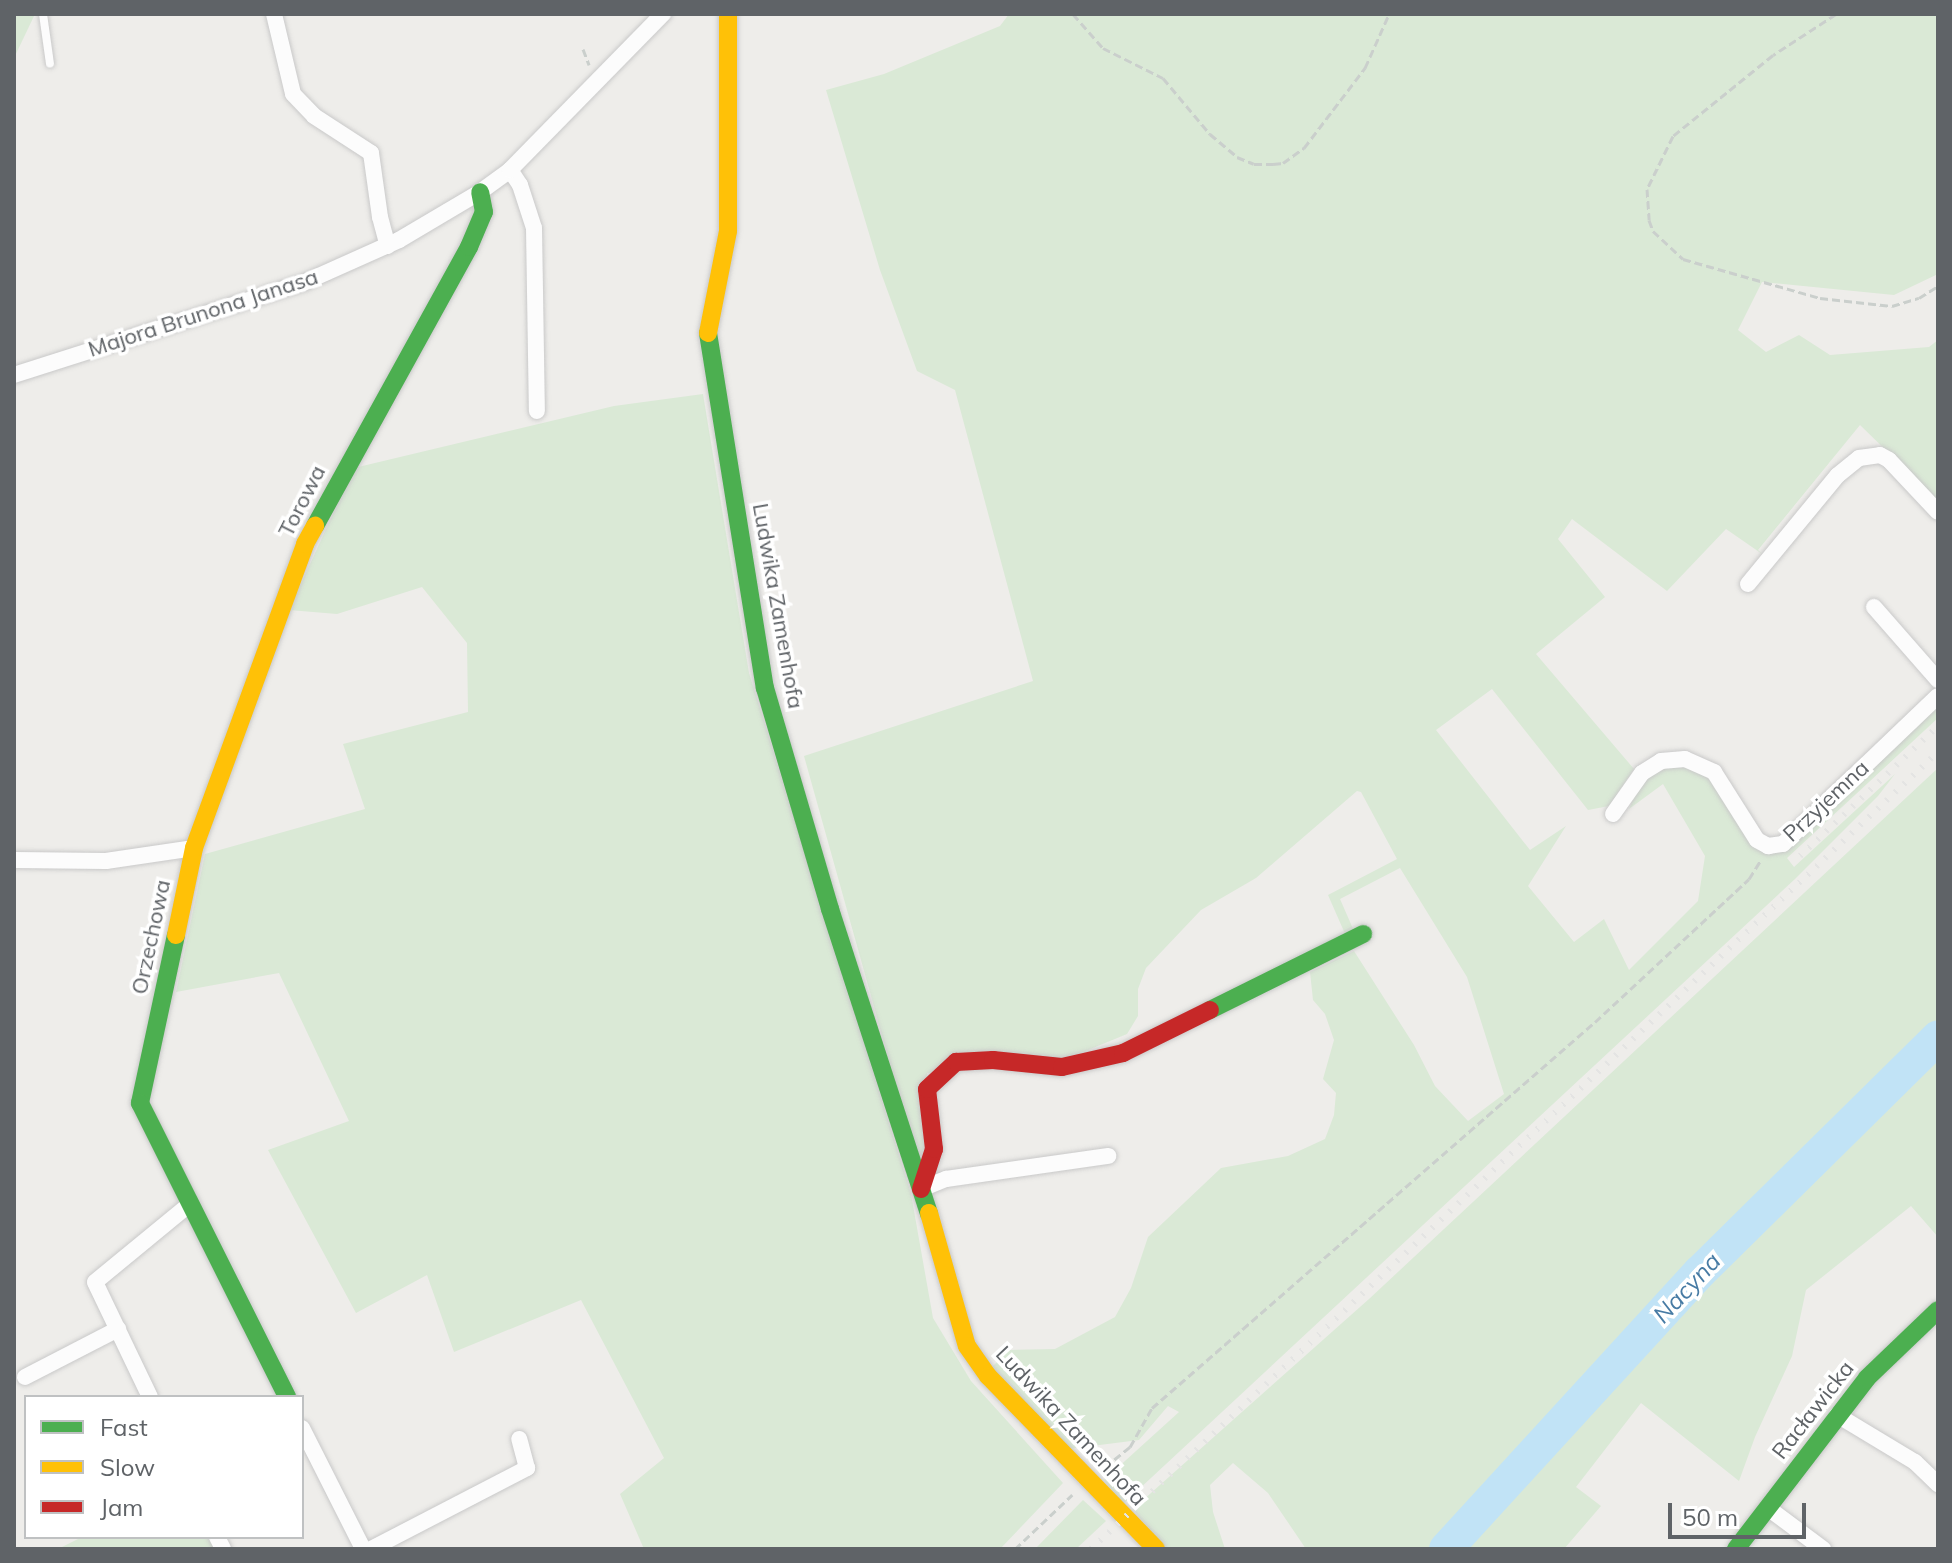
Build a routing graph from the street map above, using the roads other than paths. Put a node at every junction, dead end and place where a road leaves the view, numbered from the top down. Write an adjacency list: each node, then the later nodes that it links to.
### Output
1 (43, 14): 5 (lane)
2 (274, 14): 8 (street)
3 (663, 14): 6 (street, Majora Brunona Janasa)
4 (728, 14): 21 (street, Ludwika Zamenhofa)
5 (50, 64)
6 (510, 170): 7 (street, Majora Brunona Janasa); 10 (street)
7 (480, 192): 8 (street, Majora Brunona Janasa); 17 (street, Torowa)
8 (388, 246): 9 (street, Majora Brunona Janasa)
9 (14, 375)
10 (537, 411)
11 (1938, 512): 12 (street)
12 (1748, 584)
13 (1874, 607): 14 (street)
14 (1938, 680)
15 (1938, 696): 16 (street, Przyjemna)
16 (1613, 814)
17 (194, 848): 18 (street, Orzechowa); 22 (street, Orzechowa)
18 (14, 860)
19 (1363, 934): 21 (street)
20 (1108, 1156): 21 (street)
21 (921, 1189): 35 (street, Ludwika Zamenhofa)
22 (190, 1204): 24 (street); 27 (street, Orzechowa)
23 (1938, 1310): 28 (street, Racławicka)
24 (118, 1329): 25 (street); 26 (street)
25 (25, 1377)
26 (149, 1395)
27 (286, 1395)
28 (1837, 1415): 31 (street); 32 (street, Racławicka)
29 (304, 1432): 33 (street)
30 (519, 1439): 34 (street)
31 (1938, 1484)
32 (1768, 1508): 36 (street, Racławicka); 37 (street)
33 (363, 1549)
34 (371, 1549)
35 (1156, 1549)
36 (1736, 1549)
37 (1823, 1549)

